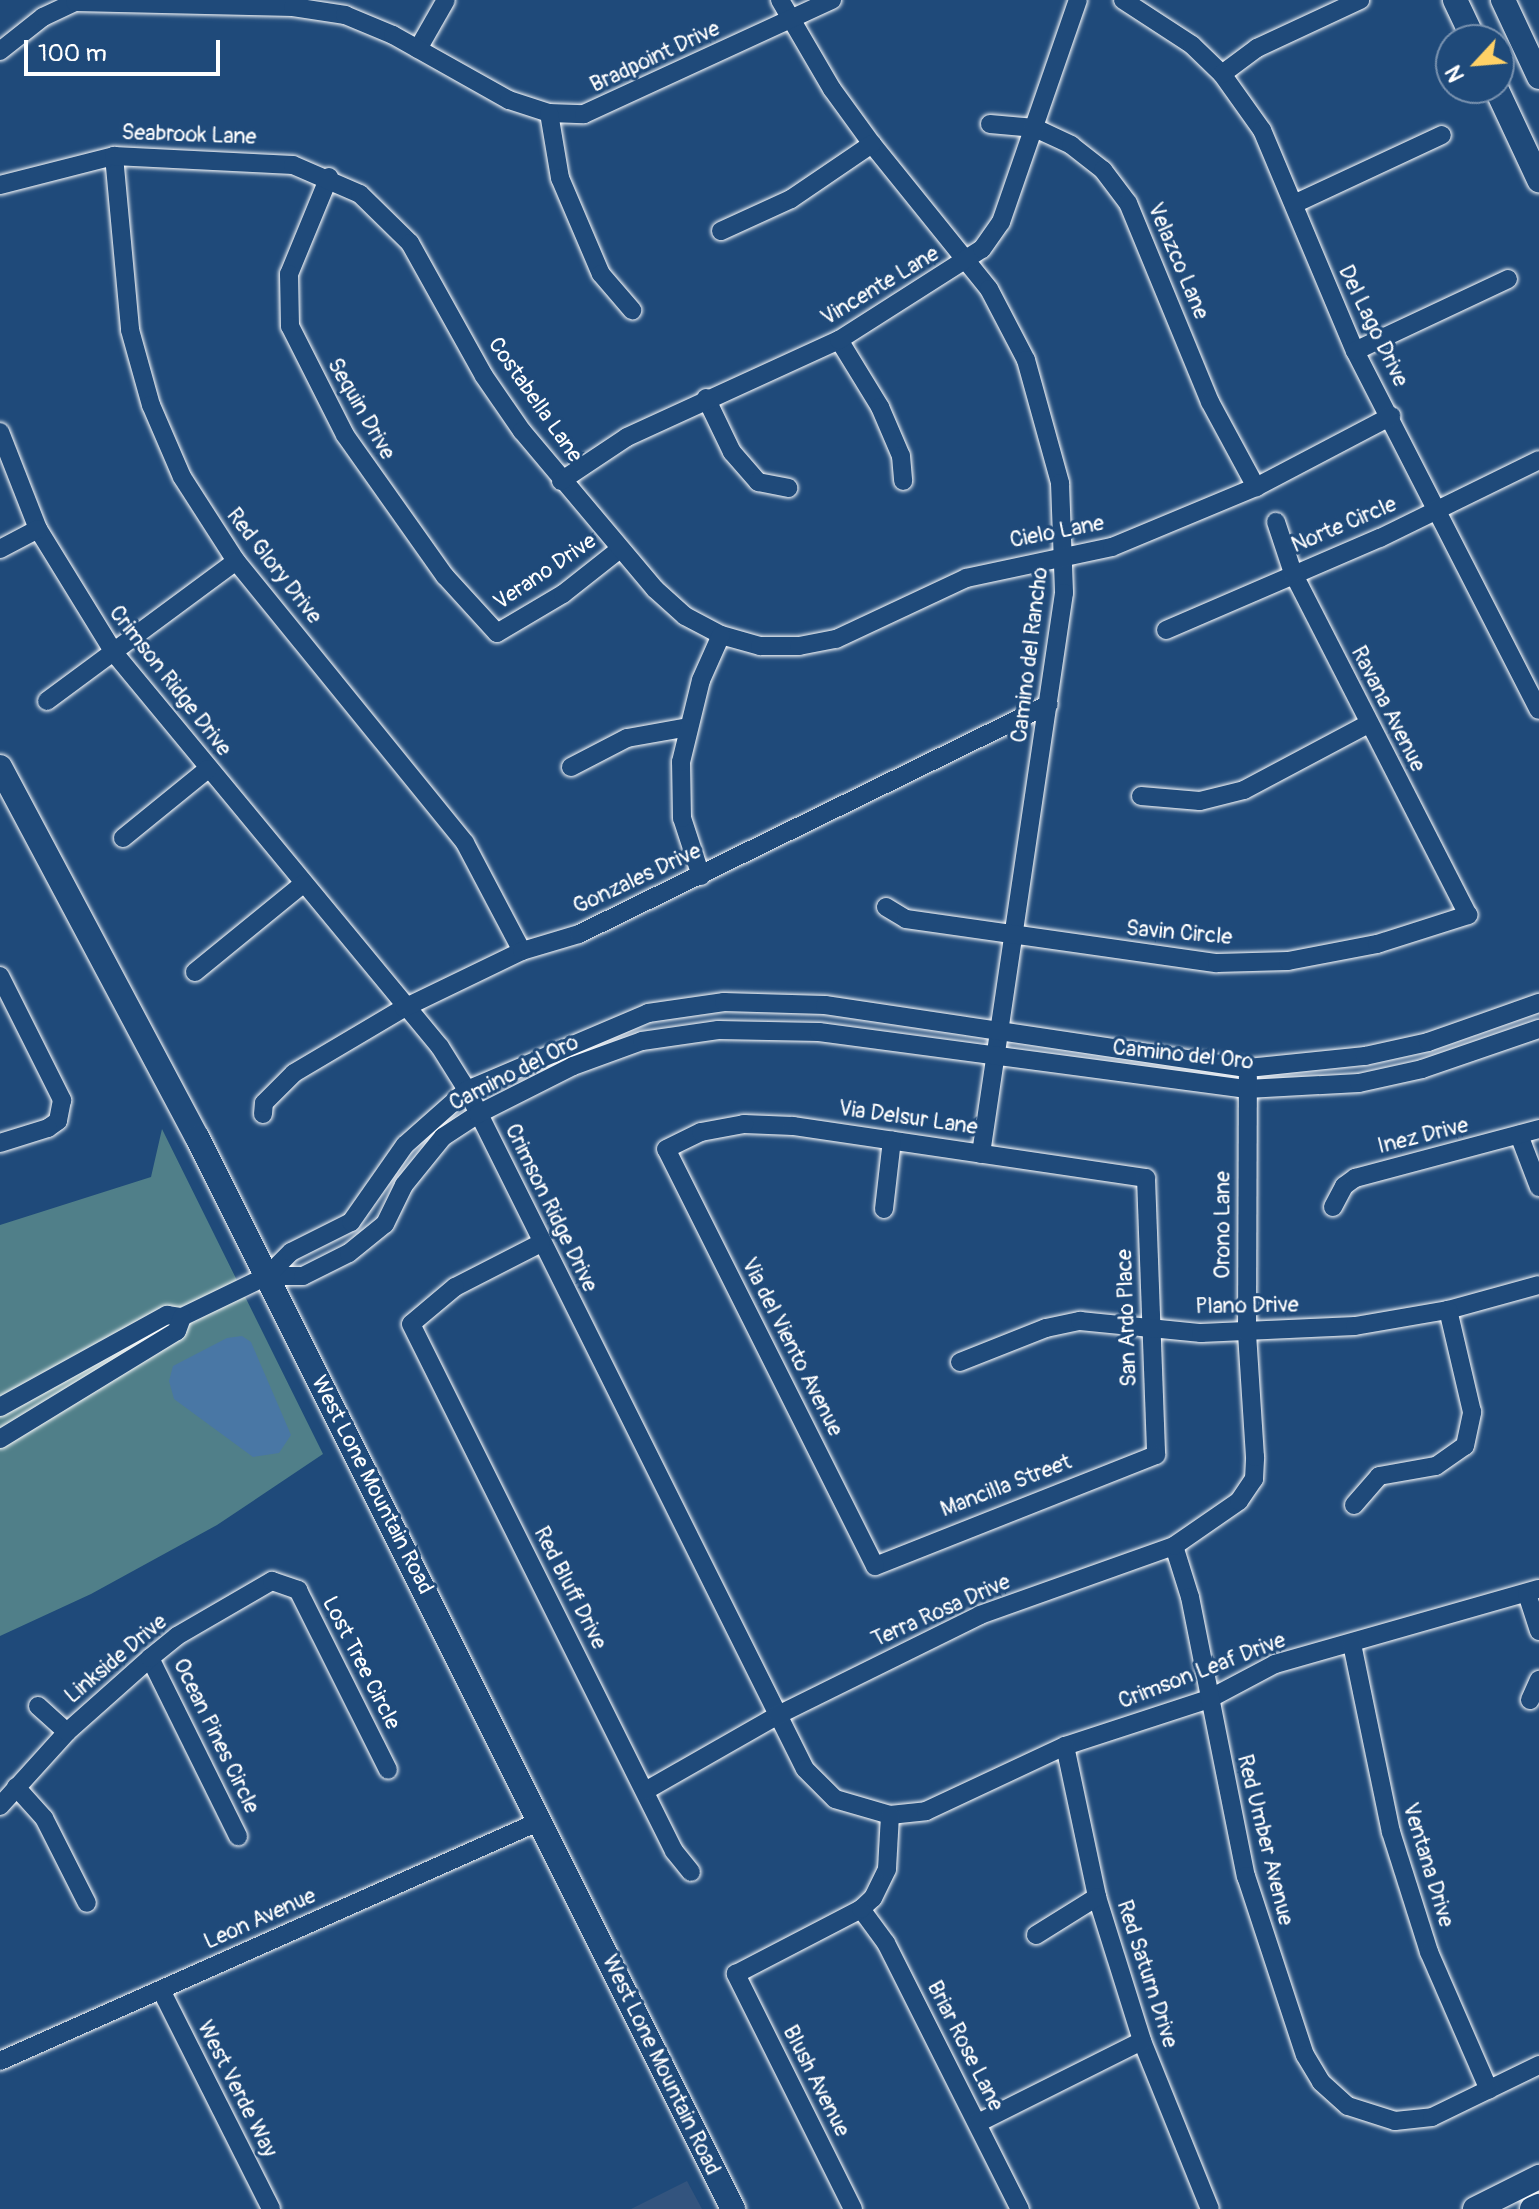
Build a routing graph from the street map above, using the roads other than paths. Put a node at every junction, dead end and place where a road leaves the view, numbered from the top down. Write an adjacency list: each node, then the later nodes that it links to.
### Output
1 (446, 0): 12 (street)
2 (780, 0): 10 (street, Camino del Rancho)
3 (832, 0): 10 (street, Bradpoint Drive)
4 (1078, 0): 19 (street, Vincente Lane)
5 (1123, 0): 14 (street, Del Lago Drive)
6 (1360, 0): 14 (street)
7 (1455, 0): 11 (main road)
8 (1503, 0): 15 (main road)
9 (190, 1): 12 (street, Bradpoint Drive); 13 (street, Bradpoint Drive)
10 (791, 20): 17 (street, Bradpoint Drive); 21 (street, Camino del Rancho)
11 (1466, 24)
12 (418, 49): 17 (street, Bradpoint Drive)
13 (0, 51)
14 (1222, 74): 26 (street, Del Lago Drive)
15 (1539, 77)
16 (1503, 104): 24 (main road)
17 (549, 113): 30 (street)
18 (990, 124): 19 (street, Velazco Lane)
19 (1035, 128): 28 (street, Vincente Lane); 39 (street, Velazco Lane)
20 (1442, 135): 26 (street)
21 (872, 144): 27 (street); 28 (street, Camino del Rancho)
22 (114, 156): 23 (street, Seabrook Lane); 25 (street, Seabrook Lane); 47 (street, Red Glory Drive)
23 (329, 177): 37 (street, Costabella Lane); 50 (street, Sequin Drive)
24 (1539, 180)
25 (0, 185)
26 (1294, 204): 32 (street, Del Lago Drive)
27 (721, 231)
28 (970, 259): 31 (street, Vincente Lane); 46 (street, Camino del Rancho)
29 (1508, 279): 32 (street)
30 (632, 310)
31 (839, 340): 33 (street, Vincente Lane); 38 (street)
32 (1355, 351): 34 (street, Del Lago Drive)
33 (706, 398): 37 (street, Vincente Lane); 40 (street)
34 (1391, 416): 39 (street, Cielo Lane); 41 (street, Del Lago Drive)
35 (0, 432): 43 (street, Crimson Ridge Drive)
36 (1539, 460): 41 (street, Norte Circle)
37 (561, 481): 45 (street, Costabella Lane)
38 (903, 481)
39 (1256, 487): 46 (street, Cielo Lane)
40 (788, 488)
41 (1438, 509): 48 (street, Norte Circle); 53 (street, Del Lago Drive)
42 (1276, 522): 48 (street, Ravana Avenue)
43 (38, 529): 44 (street); 52 (street, Crimson Ridge Drive)
44 (0, 549)
45 (620, 549): 50 (street, Verano Drive); 51 (street, Costabella Lane)
46 (1066, 555): 51 (street, Cielo Lane); 55 (street, Camino del Rancho)
47 (236, 561): 52 (street); 69 (street, Red Glory Drive)
48 (1293, 573): 49 (street, Norte Circle); 57 (street, Ravana Avenue)
49 (1166, 630)
50 (497, 633)
51 (721, 635): 58 (street)
52 (115, 654): 54 (street); 61 (street, Crimson Ridge Drive)
53 (1531, 675): 56 (street, Del Lago Drive)
54 (47, 701)
55 (1049, 704): 64 (street, Gonzales Drive); 68 (street, Camino del Rancho)
56 (1539, 710)
57 (1368, 724): 62 (street); 67 (street, Ravana Avenue)
58 (688, 727): 60 (street); 64 (street)
59 (0, 767): 93 (main road, West Lone Mountain Road)
60 (571, 767)
61 (208, 769): 63 (street); 65 (street, Crimson Ridge Drive)
62 (1141, 796)
63 (123, 838)
64 (701, 876): 69 (street, Gonzales Drive)
65 (303, 884): 70 (street); 73 (street, Crimson Ridge Drive)
66 (886, 907): 68 (street, Savin Circle)
67 (1468, 915): 68 (street, Savin Circle)
68 (1014, 938): 75 (street, Camino del Rancho)
69 (522, 951): 73 (street, Gonzales Drive)
70 (195, 972)
71 (2, 985): 85 (street)
72 (1539, 1003): 77 (street, Camino del Oro)
73 (404, 1008): 79 (street, Crimson Ridge Drive); 80 (street, Gonzales Drive)
74 (1539, 1029): 78 (street, Camino del Oro)
75 (999, 1033): 76 (street, Camino del Rancho); 77 (street, Camino del Oro); 79 (street, Camino del Oro)
76 (996, 1057): 78 (street, Camino del Oro); 81 (street, Camino del Oro); 87 (street, Camino del Rancho)
77 (1248, 1068): 78 (street, Orono Lane)
78 (1247, 1089): 98 (street, Orono Lane)
79 (467, 1090): 81 (street, Crimson Ridge Drive); 93 (street, Camino del Oro)
80 (263, 1114)
81 (478, 1114): 92 (street, Crimson Ridge Drive); 93 (street, Camino del Oro)
82 (1539, 1129): 83 (street, Inez Drive)
83 (1519, 1135): 89 (street); 90 (street, Inez Drive)
84 (892, 1140): 86 (street, Via Delsur Lane); 87 (street, Via Delsur Lane); 91 (street)
85 (0, 1143)
86 (666, 1149): 106 (street, Via del Viento Avenue)
87 (981, 1154): 88 (street, Via Delsur Lane)
88 (1146, 1178): 97 (street, San Ardo Place)
89 (1539, 1187)
90 (1333, 1207)
91 (884, 1209)
92 (541, 1243): 116 (street, Crimson Ridge Drive); 121 (street, Red Bluff Drive)
93 (267, 1276): 96 (street); 124 (main road, West Lone Mountain Road)
94 (1539, 1285): 95 (street, Plano Drive)
95 (1448, 1310): 98 (street, Plano Drive); 104 (street)
96 (182, 1317): 100 (street); 101 (street)
97 (1151, 1326): 98 (street, Plano Drive); 99 (street, Plano Drive); 102 (street, San Ardo Place)
98 (1247, 1333): 103 (street, Orono Lane)
99 (960, 1362)
100 (0, 1407)
101 (0, 1439)
102 (1156, 1455): 106 (street, Mancilla Street)
103 (1254, 1479): 105 (street, Terra Rosa Drive)
104 (1354, 1505)
105 (1174, 1546): 113 (street, Red Umber Avenue); 116 (street, Terra Rosa Drive)
106 (875, 1566)
107 (286, 1582): 111 (street, Linkside Drive); 119 (street, Lost Tree Circle)
108 (1533, 1591): 109 (street); 110 (street, Crimson Leaf Drive)
109 (1539, 1631)
110 (1352, 1644): 113 (street, Crimson Leaf Drive); 135 (street, Ventana Drive)
111 (150, 1658): 117 (street, Linkside Drive); 125 (street, Ocean Pines Circle)
112 (1539, 1680): 114 (street)
113 (1209, 1699): 118 (street, Crimson Leaf Drive); 135 (street, Red Umber Avenue)
114 (1530, 1700)
115 (38, 1706): 117 (street)
116 (778, 1715): 121 (street, Terra Rosa Drive); 123 (street, Crimson Ridge Drive)
117 (67, 1732): 120 (street, Linkside Drive)
118 (1065, 1746): 123 (street, Crimson Leaf Drive); 127 (street, Red Saturn Drive)
119 (388, 1770)
120 (16, 1787): 122 (street, Linkside Drive); 128 (street)
121 (645, 1791): 126 (street, Red Bluff Drive)
122 (0, 1806)
123 (890, 1815): 129 (street)
124 (540, 1821): 131 (street, Leon Avenue); 140 (main road, West Lone Mountain Road)
125 (238, 1836)
126 (691, 1872)
127 (1097, 1897): 130 (street); 132 (street, Red Saturn Drive)
128 (87, 1903)
129 (861, 1909): 136 (street, Briar Rose Lane); 141 (street, Blush Avenue)
130 (1036, 1935)
131 (161, 1990): 133 (street, Leon Avenue); 139 (street, West Verde Way)
132 (1142, 2041): 136 (street); 143 (street, Red Saturn Drive)
133 (0, 2061)
134 (1539, 2065): 135 (street)
135 (1489, 2090)
136 (978, 2123): 142 (street, Briar Rose Lane)
137 (1539, 2177): 144 (main road)
138 (1539, 2206): 145 (main road)
139 (271, 2209)
140 (733, 2209)
141 (853, 2209)
142 (1020, 2209)
143 (1210, 2209)
144 (1475, 2209)
145 (1532, 2209)

